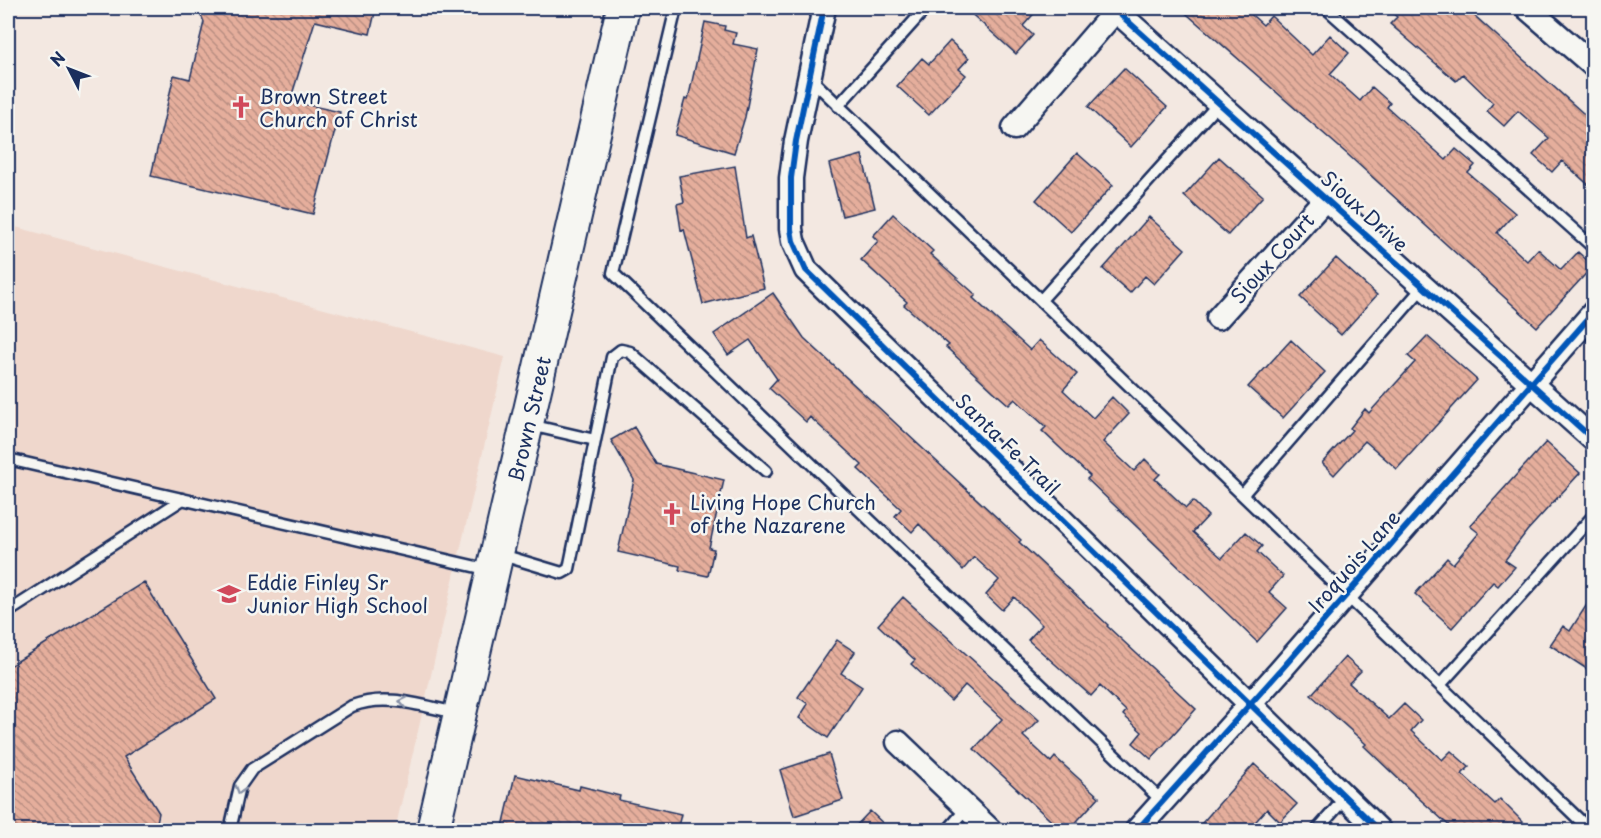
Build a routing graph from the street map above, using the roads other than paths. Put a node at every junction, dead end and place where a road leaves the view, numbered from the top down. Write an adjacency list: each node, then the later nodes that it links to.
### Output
1 (623, 8): 20 (main road, Brown Street)
2 (676, 8): 36 (lane)
3 (824, 8): 9 (street, Santa Fe Trail)
4 (926, 8): 11 (lane)
5 (1326, 8): 14 (lane)
6 (1527, 8): 8 (street)
7 (1114, 9): 10 (street, Sioux Drive); 12 (street)
8 (1593, 66)
9 (809, 77): 11 (lane); 32 (street, Santa Fe Trail)
10 (1219, 103): 13 (street, Sioux Drive); 16 (lane)
11 (838, 106): 16 (lane)
12 (1014, 128)
13 (1326, 198): 15 (street, Sioux Drive); 18 (street, Sioux Court)
14 (1593, 248)
15 (1424, 286): 19 (street, Sioux Drive); 25 (lane)
16 (1041, 300): 25 (lane)
17 (1593, 312): 19 (street, Iroquois Lane)
18 (1218, 318)
19 (1531, 382): 22 (street, Sioux Drive); 29 (street, Iroquois Lane)
20 (527, 424): 21 (lane); 28 (main road, Brown Street)
21 (595, 440): 24 (lane); 28 (lane)
22 (1593, 440)
23 (8, 459): 26 (lane)
24 (766, 471)
25 (1243, 494): 29 (lane)
26 (183, 499): 28 (lane); 30 (lane)
27 (1593, 515): 31 (lane)
28 (496, 562): 33 (main road, Brown Street)
29 (1347, 594): 31 (lane); 32 (street, Iroquois Lane)
30 (8, 612)
31 (1441, 684): 45 (lane)
32 (1251, 704): 35 (street, Santa Fe Trail); 36 (street, Iroquois Lane)
33 (460, 713): 38 (lane, one-way to 38); 39 (main road, Brown Street)
34 (898, 742): 37 (street)
35 (1345, 798): 43 (lane); 44 (street, Santa Fe Trail)
36 (1163, 802): 42 (street, Iroquois Lane)
37 (967, 808): 40 (lane); 41 (street)
38 (230, 831)
39 (433, 831)
40 (948, 831)
41 (990, 831)
42 (1137, 831)
43 (1317, 831)
44 (1379, 831)
45 (1590, 831)

